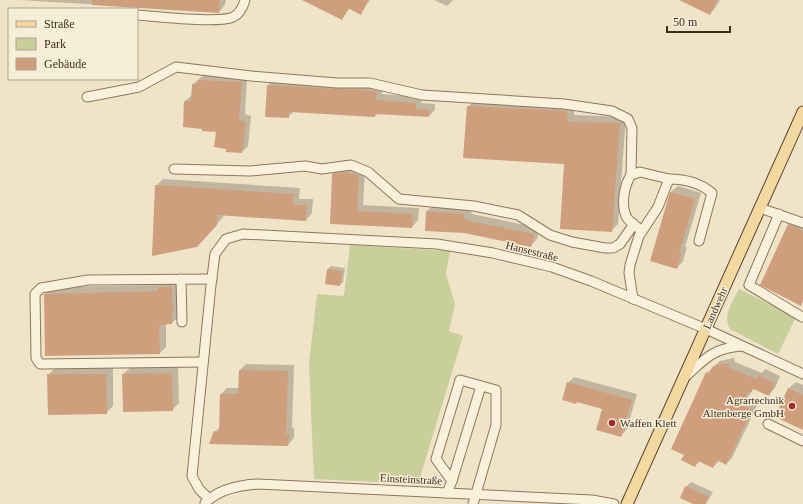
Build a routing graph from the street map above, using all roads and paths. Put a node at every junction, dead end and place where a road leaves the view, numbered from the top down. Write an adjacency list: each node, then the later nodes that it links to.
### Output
1 (245, 0): 2 (street)
2 (138, 15)
3 (87, 97): 6 (street)
4 (803, 112): 8 (main road, Landwehr)
5 (174, 169): 11 (street)
6 (631, 175): 7 (street); 11 (street)
7 (669, 179): 12 (street); 14 (street)
8 (760, 208): 9 (street); 20 (main road, Landwehr)
9 (779, 214): 10 (street); 18 (street)
10 (803, 223)
11 (634, 224): 12 (street)
12 (642, 231): 17 (street)
13 (302, 237): 16 (street, Einsteinstraße); 17 (street, Hansestraße)
14 (699, 241)
15 (181, 279): 16 (street); 19 (street); 22 (street)
16 (212, 279): 22 (street, Einsteinstraße)
17 (633, 299): 20 (street, Hansestraße)
18 (802, 317)
19 (182, 322)
20 (706, 329): 21 (street, Hansestraße); 24 (main road, Landwehr)
21 (742, 346): 23 (street, Hansestraße); 24 (street)
22 (203, 362): 31 (street, Einsteinstraße)
23 (803, 374)
24 (684, 378): 34 (main road, Landwehr)
25 (480, 386): 28 (street); 28 (street); 30 (street)
26 (768, 424): 27 (street)
27 (803, 441)
28 (452, 481): 29 (street)
29 (447, 493): 30 (street, Einsteinstraße); 31 (street, Einsteinstraße)
30 (476, 494): 32 (street); 33 (street, Einsteinstraße)
31 (206, 502)
32 (473, 504)
33 (614, 504)
34 (627, 504)

